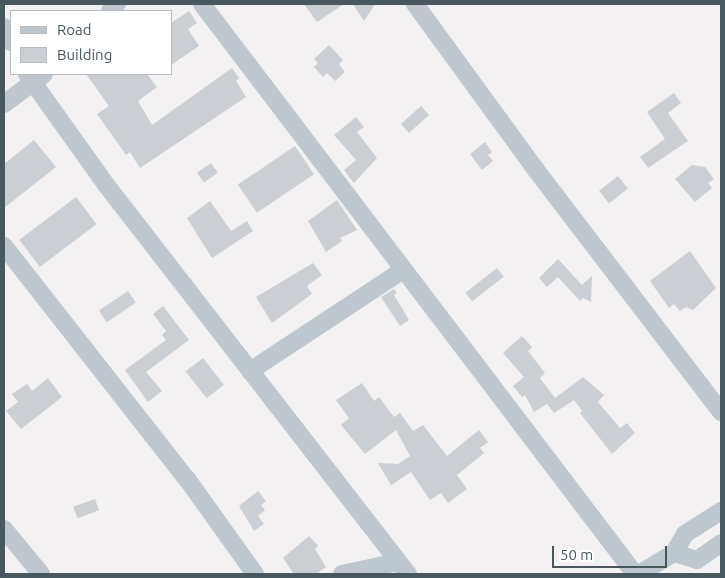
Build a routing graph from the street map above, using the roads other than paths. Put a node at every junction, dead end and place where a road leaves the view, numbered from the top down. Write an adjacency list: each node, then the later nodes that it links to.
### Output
1 (202, 4): 8 (street)
2 (415, 4): 10 (street)
3 (4, 27): 4 (street)
4 (10, 40)
5 (34, 77): 6 (street); 9 (street)
6 (4, 104)
7 (4, 246): 17 (street)
8 (403, 270): 9 (street); 19 (street)
9 (250, 371): 15 (street)
10 (721, 412)
11 (721, 511): 14 (street)
12 (4, 529): 16 (street)
13 (721, 543): 14 (street)
14 (674, 553): 20 (street)
15 (403, 568): 18 (street)
16 (40, 574)
17 (255, 574)
18 (342, 574)
19 (635, 574)
20 (640, 574)

